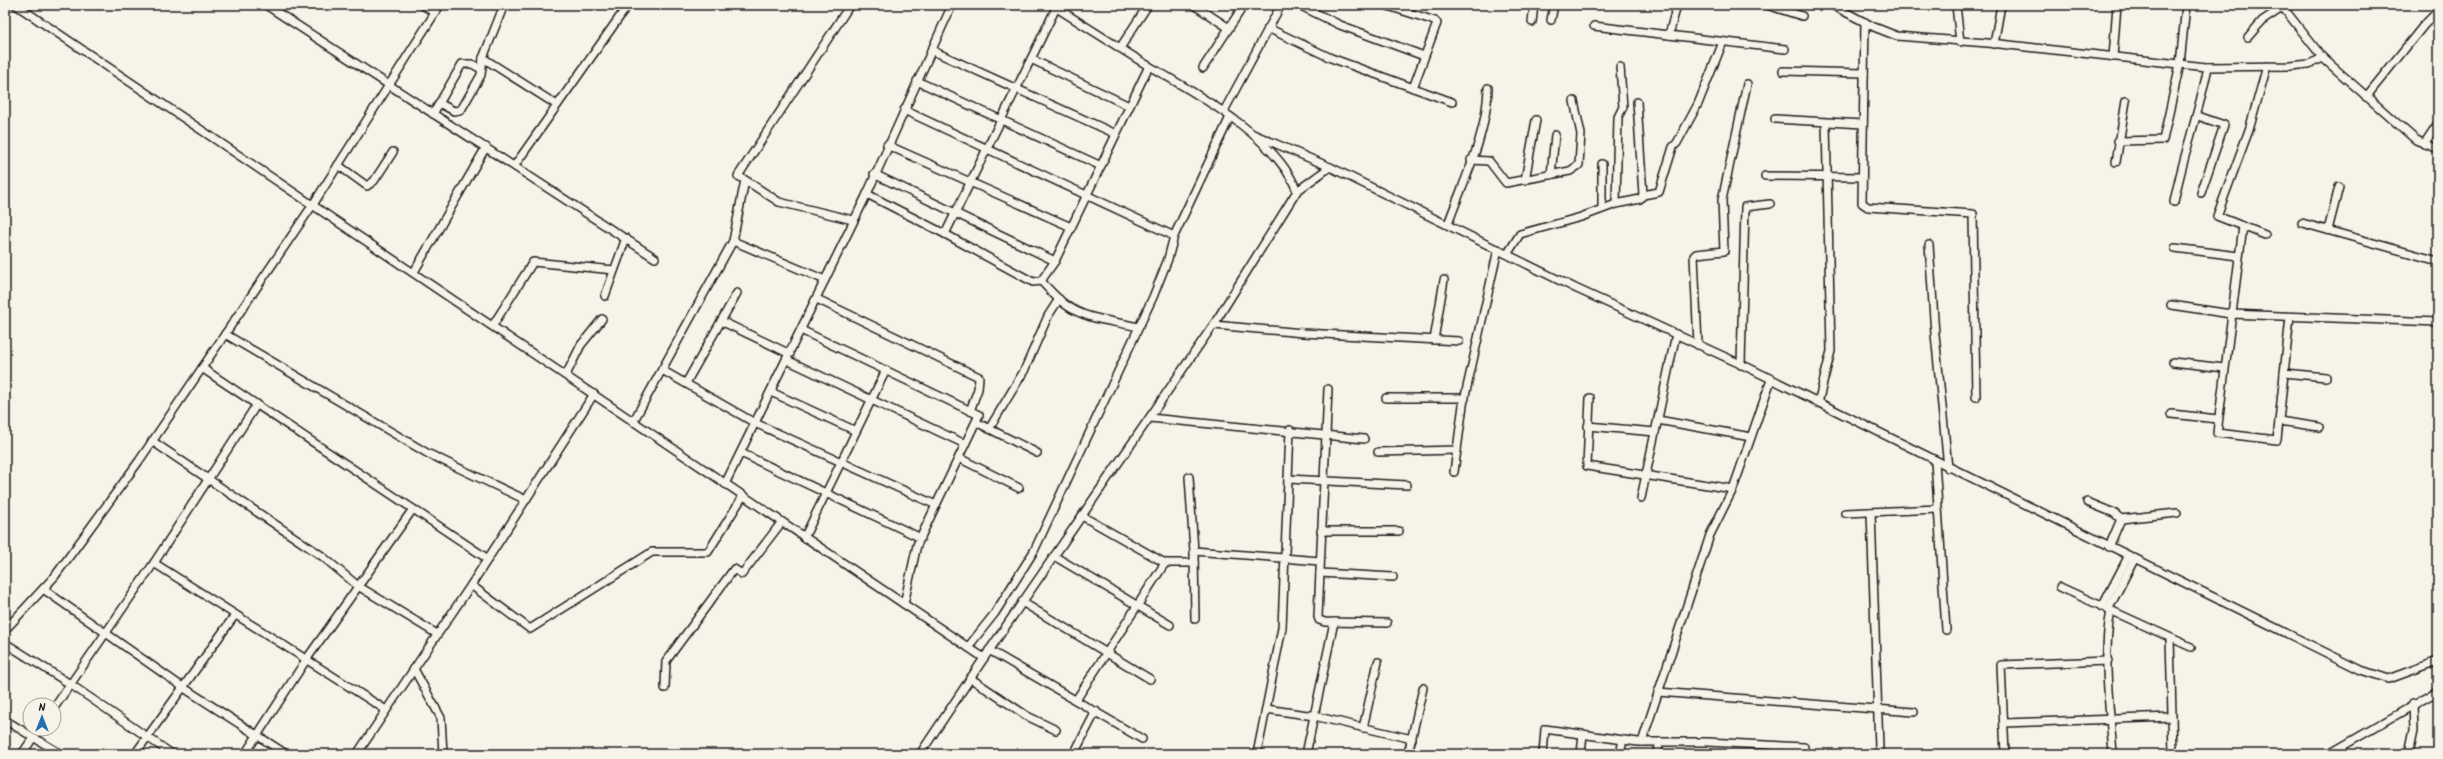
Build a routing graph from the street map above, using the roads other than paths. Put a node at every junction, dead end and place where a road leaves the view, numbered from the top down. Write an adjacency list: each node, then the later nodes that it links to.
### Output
1 (16, 5): 114 (street)
2 (266, 5): 59 (street)
3 (423, 5): 27 (street)
4 (440, 5): 27 (street)
5 (504, 5): 45 (street)
6 (628, 5): 69 (street)
7 (850, 5): 104 (street)
8 (952, 5): 42 (street)
9 (1148, 5): 40 (street)
10 (1194, 5): 33 (street)
11 (1244, 5): 33 (street)
12 (1281, 5): 34 (street)
13 (1299, 5): 43 (street)
14 (1385, 5): 43 (street)
15 (1534, 5): 30 (street)
16 (1554, 5): 29 (street)
17 (1677, 5): 35 (street)
18 (1767, 5): 28 (street)
19 (1956, 5): 38 (street)
20 (2000, 5): 39 (street)
21 (2117, 5): 44 (street)
22 (2186, 5): 48 (street)
23 (1054, 6): 40 (street); 47 (street)
24 (1835, 6): 31 (street)
25 (2282, 6): 36 (street); 46 (street)
26 (2438, 11): 63 (street)
27 (435, 13): 59 (street)
28 (1802, 16)
29 (1551, 20)
30 (1532, 22)
31 (1865, 22): 38 (street); 56 (street)
32 (1594, 26): 35 (street)
33 (1229, 28): 53 (street)
34 (1268, 28): 60 (street); 72 (street)
35 (1669, 35): 37 (street)
36 (2248, 37)
37 (1723, 42): 41 (street); 112 (street)
38 (1960, 42): 39 (street)
39 (1994, 44): 44 (street)
40 (1120, 48): 49 (street)
41 (1785, 49)
42 (931, 50): 57 (street); 62 (street)
43 (1424, 56): 60 (street)
44 (2113, 57): 48 (street)
45 (483, 58): 54 (street); 69 (street)
46 (2323, 58): 50 (street); 63 (street)
47 (1030, 59): 62 (street); 70 (street)
48 (2180, 64): 52 (street); 85 (street)
49 (1149, 66): 70 (street); 72 (street)
50 (2267, 66): 52 (street); 122 (street)
51 (1620, 67): 115 (street)
52 (2208, 67): 75 (street)
53 (1203, 68)
54 (482, 69): 68 (street); 68 (street)
55 (1783, 71): 56 (street)
56 (1864, 73): 81 (street)
57 (917, 81): 71 (street); 77 (street)
58 (1747, 84): 161 (street)
59 (388, 86): 73 (street); 95 (street)
60 (1413, 88): 66 (street)
61 (1488, 88): 92 (street)
62 (1016, 89): 77 (street); 83 (street)
63 (2366, 97): 86 (street)
64 (1574, 101): 100 (street)
65 (2126, 101): 85 (street)
66 (1452, 102)
67 (1637, 102): 112 (street)
68 (439, 103): 73 (street)
69 (557, 105): 96 (street)
70 (1129, 106): 83 (street)
71 (904, 110): 87 (street); 89 (street)
72 (1224, 111): 74 (street)
73 (433, 114): 88 (street)
74 (1230, 116): 82 (street); 127 (street)
75 (2198, 116): 109 (street); 113 (street)
76 (1775, 119): 79 (street)
77 (1001, 120): 89 (street); 97 (street)
78 (1536, 120): 105 (street)
79 (1826, 123): 81 (street); 102 (street)
80 (2438, 123): 86 (street)
81 (1863, 124): 103 (street)
82 (1248, 132): 98 (street); 108 (street)
83 (1116, 134): 97 (street)
84 (1555, 136): 100 (street)
85 (2118, 141): 93 (street)
86 (2424, 144): 90 (street)
87 (887, 145): 99 (street); 106 (street)
88 (486, 147): 96 (street); 139 (street)
89 (987, 148): 106 (street); 111 (street)
90 (2438, 149)
91 (394, 152): 95 (street)
92 (1471, 160): 105 (street); 121 (street)
93 (2116, 162)
94 (1602, 164): 117 (street)
95 (338, 165): 114 (street)
96 (515, 165): 128 (street)
97 (1101, 166): 111 (street)
98 (1330, 167): 108 (street); 121 (street)
99 (874, 174): 110 (street); 118 (street)
100 (1551, 174): 105 (street)
101 (1765, 176): 102 (street)
102 (1825, 176): 103 (street); 182 (street)
103 (1862, 177): 177 (street)
104 (745, 180): 119 (street); 129 (street)
105 (1525, 180)
106 (970, 182): 118 (street); 123 (street)
107 (2339, 187): 124 (street)
108 (1297, 191): 153 (street)
109 (2201, 193)
110 (867, 194): 119 (street); 125 (street)
111 (1086, 195): 123 (street); 127 (street)
112 (1643, 195): 115 (street)
113 (2174, 202)
114 (314, 203): 139 (street); 157 (street)
115 (1616, 204): 117 (street)
116 (1770, 204): 164 (street)
117 (1602, 209): 133 (street)
118 (955, 213): 125 (street); 137 (street)
119 (853, 220): 140 (street)
120 (2302, 223): 124 (street)
121 (1448, 224): 131 (street)
122 (2242, 226): 126 (street); 134 (street)
123 (1071, 227): 137 (street)
124 (2328, 230): 136 (street)
125 (945, 234): 142 (street)
126 (2265, 235)
127 (1174, 236): 155 (street)
128 (626, 238): 135 (street); 138 (street)
129 (733, 241): 140 (street); 167 (street)
130 (1930, 245): 211 (street)
131 (1498, 248): 133 (street); 179 (street)
132 (2175, 248): 134 (street)
133 (1508, 253): 158 (street)
134 (2238, 256): 148 (street)
135 (655, 258)
136 (2438, 260)
137 (1055, 261): 142 (street)
138 (614, 270): 144 (street); 154 (street)
139 (414, 272): 154 (street)
140 (825, 280): 145 (street)
141 (1444, 280): 159 (street)
142 (1042, 281): 146 (street)
143 (737, 293): 151 (street)
144 (605, 296)
145 (817, 299): 156 (street); 184 (street)
146 (1059, 299): 155 (street); 195 (street)
147 (2171, 306): 148 (street)
148 (2231, 314): 149 (street); 166 (street)
149 (2290, 317): 152 (street); 169 (street)
150 (602, 319): 170 (street)
151 (721, 321): 162 (street); 173 (street)
152 (2438, 322)
153 (1214, 325): 159 (street); 186 (street)
154 (493, 326): 170 (street)
155 (1138, 326): 271 (street)
156 (801, 330): 162 (street); 168 (street)
157 (225, 334): 165 (street); 225 (street)
158 (1676, 334): 161 (street); 188 (street)
159 (1434, 340): 160 (street)
160 (1459, 342)
161 (1698, 345): 164 (street)
162 (788, 357): 175 (street); 181 (street)
163 (2173, 362): 166 (street)
164 (1741, 364): 172 (street)
165 (202, 368): 183 (street); 202 (street)
166 (2224, 368): 187 (street)
167 (662, 370): 173 (street); 190 (street)
168 (886, 370): 181 (street); 184 (street)
169 (2284, 373): 171 (street); 189 (street)
170 (566, 375): 176 (street)
171 (2326, 377)
172 (1771, 380): 182 (street); 200 (street)
173 (686, 383): 191 (street)
174 (1328, 389): 199 (street)
175 (771, 392): 191 (street); 197 (street)
176 (594, 394): 190 (street); 225 (street)
177 (1976, 397)
178 (1386, 398): 179 (street)
179 (1465, 398): 204 (street)
180 (1590, 398): 193 (street)
181 (871, 400): 197 (street); 203 (street)
182 (1818, 403): 209 (street)
183 (257, 404): 215 (street); 229 (street)
184 (970, 411): 192 (street)
185 (2171, 414): 187 (street)
186 (1150, 418): 196 (street); 233 (street)
187 (2218, 419): 189 (street)
188 (1658, 420): 198 (street); 200 (street)
189 (2279, 421): 194 (street)
190 (633, 422): 218 (street)
191 (756, 422): 206 (street); 210 (street)
192 (976, 422): 195 (street); 203 (street)
193 (1588, 426): 198 (street); 213 (street)
194 (2319, 426)
195 (989, 429): 207 (street)
196 (1290, 430): 199 (street); 216 (street)
197 (856, 431): 210 (street)
198 (1655, 432): 213 (street)
199 (1324, 434): 201 (street); 217 (street)
200 (1751, 438): 221 (street)
201 (1364, 439)
202 (152, 441): 215 (street); 255 (street)
203 (965, 444): 208 (street)
204 (1457, 450): 205 (street); 212 (street)
205 (1378, 452)
206 (741, 453): 218 (street); 222 (street)
207 (1037, 453)
208 (959, 458): 220 (street); 227 (street)
209 (1935, 461): 211 (street); 228 (street)
210 (841, 462): 222 (street); 227 (street)
211 (1948, 468): 240 (street)
212 (1454, 472)
213 (1646, 474): 221 (street); 224 (street)
214 (1189, 477): 241 (street)
215 (207, 479): 247 (street); 253 (street)
216 (1288, 479): 217 (street); 245 (street)
217 (1323, 481): 219 (street); 236 (street)
218 (725, 484): 223 (street)
219 (1407, 485)
220 (1019, 488)
221 (1733, 488): 288 (street)
222 (825, 494): 238 (street); 239 (street)
223 (743, 496): 235 (street); 252 (street)
224 (1641, 498)
225 (526, 500): 244 (street)
226 (2087, 502): 234 (street)
227 (936, 505): 239 (street)
228 (1938, 508): 230 (street); 266 (street)
229 (413, 509): 244 (street); 253 (street)
230 (1871, 512): 231 (street); 293 (street)
231 (1845, 513)
232 (2177, 513): 234 (street)
233 (1082, 516): 242 (street); 248 (street)
234 (2121, 519): 240 (street)
235 (781, 523): 238 (street); 285 (street)
236 (1321, 531): 237 (street); 246 (street)
237 (1399, 531)
238 (804, 538): 257 (street)
239 (920, 538): 257 (street)
240 (2109, 547): 243 (street)
241 (1194, 551): 245 (street); 249 (street)
242 (1054, 556): 256 (street); 258 (street)
243 (2131, 558): 259 (street); 277 (street)
244 (488, 559): 252 (street)
245 (1286, 560): 246 (street); 292 (street)
246 (1320, 561): 250 (street)
247 (154, 563): 260 (street); 267 (street)
248 (1165, 563): 249 (street); 258 (street)
249 (1194, 563): 261 (street)
250 (1320, 573): 251 (street); 262 (street)
251 (1393, 577)
252 (471, 585): 268 (street)
253 (358, 586): 268 (street); 276 (street)
254 (2060, 587): 259 (street)
255 (43, 589): 265 (street); 267 (street)
256 (1022, 602): 273 (street); 274 (street)
257 (904, 604): 271 (street)
258 (1138, 605): 264 (street); 274 (street)
259 (2107, 609): 269 (street); 278 (street)
260 (235, 615): 276 (street); 284 (street)
261 (1195, 619)
262 (1334, 622): 263 (street); 297 (street)
263 (1387, 623)
264 (1170, 625)
265 (5, 630)
266 (1946, 630)
267 (106, 634): 283 (street); 284 (street)
268 (437, 634): 280 (street)
269 (2170, 638): 272 (street); 298 (street)
270 (5, 643): 283 (street)
271 (968, 647): 275 (street)
272 (2191, 647)
273 (989, 650): 275 (street); 290 (street)
274 (1107, 653): 282 (street); 290 (street)
275 (984, 658): 281 (street)
276 (306, 660): 294 (street); 306 (street)
277 (2438, 660)
278 (2108, 661): 299 (street); 301 (street)
279 (1378, 662): 302 (street)
280 (414, 669): 294 (street); 324 (street)
281 (970, 678): 304 (street); 325 (street)
282 (1150, 679)
283 (70, 684): 289 (street); 309 (street)
284 (184, 688): 306 (street); 309 (street)
285 (665, 688)
286 (1423, 688): 311 (street)
287 (2438, 691): 291 (street)
288 (1658, 692): 293 (street); 313 (street)
289 (61, 697)
290 (1076, 700): 295 (street)
291 (2413, 704): 337 (street); 338 (street)
292 (1266, 709): 297 (street); 326 (street)
293 (1879, 709): 296 (street); 316 (street)
294 (386, 710): 323 (street)
295 (1096, 711): 310 (street); 315 (street)
296 (1914, 712)
297 (1314, 716): 302 (street); 327 (street)
298 (2172, 717): 299 (street); 336 (street)
299 (2111, 719): 301 (street); 335 (street)
300 (5, 720): 303 (street)
301 (2004, 724): 334 (street)
302 (1363, 728): 311 (street)
303 (22, 729)
304 (1056, 730)
305 (1583, 734): 312 (street); 329 (street); 330 (street)
306 (255, 736): 321 (street); 322 (street)
307 (33, 737): 317 (street)
308 (36, 737): 318 (street)
309 (147, 738): 319 (street); 320 (street)
310 (1142, 739)
311 (1412, 739): 328 (street)
312 (1623, 740): 313 (street); 331 (street)
313 (1642, 742): 314 (street)
314 (1660, 742): 332 (street); 333 (street)
315 (1077, 748)
316 (1878, 748)
317 (22, 754)
318 (61, 754)
319 (135, 754)
320 (172, 754)
321 (245, 754)
322 (286, 754)
323 (357, 754)
324 (443, 754)
325 (920, 754)
326 (1257, 754)
327 (1306, 754)
328 (1408, 754)
329 (1542, 754)
330 (1581, 754)
331 (1620, 754)
332 (1657, 754)
333 (1803, 754)
334 (2005, 754)
335 (2113, 754)
336 (2173, 754)
337 (2329, 754)
338 (2409, 754)

